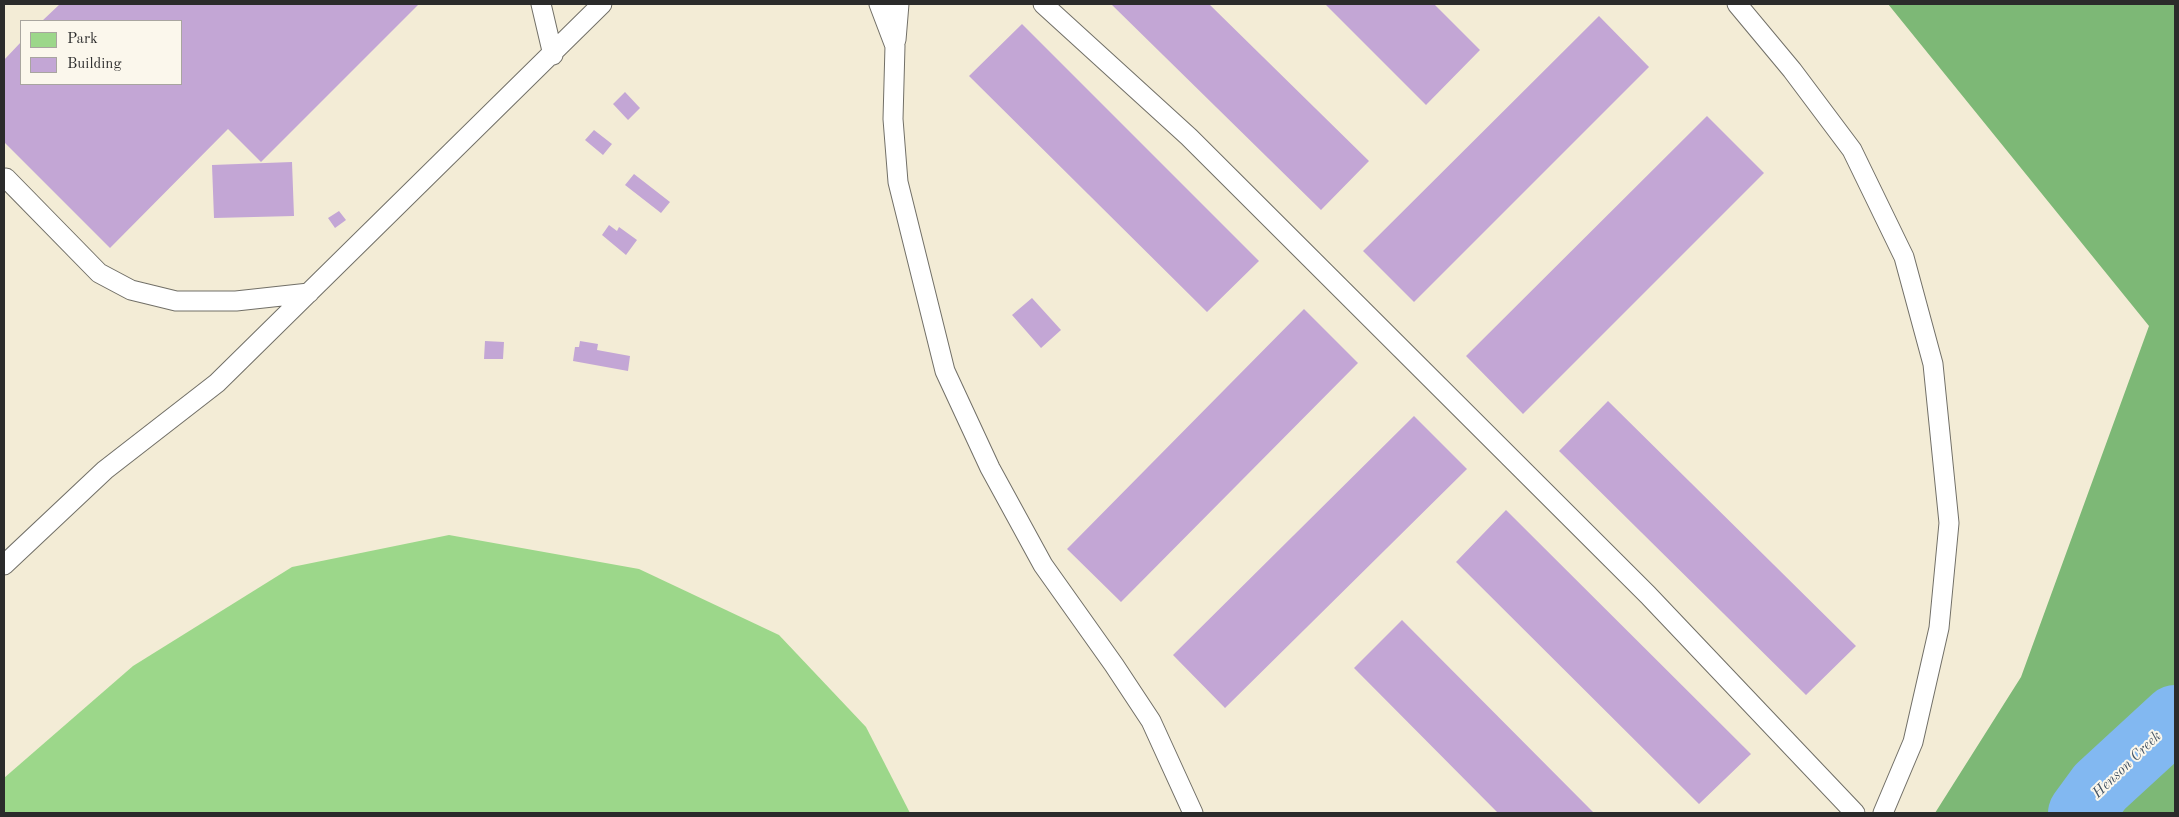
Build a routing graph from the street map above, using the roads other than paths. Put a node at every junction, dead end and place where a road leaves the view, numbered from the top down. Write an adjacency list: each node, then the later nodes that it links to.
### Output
1 (541, 4): 8 (lane)
2 (602, 4): 8 (lane)
3 (880, 4): 7 (lane)
4 (899, 4): 7 (lane)
5 (1043, 4): 13 (lane)
6 (1736, 4): 14 (lane)
7 (895, 46): 12 (lane)
8 (553, 55): 10 (lane)
9 (6, 178): 10 (lane)
10 (309, 293): 11 (lane)
11 (4, 565)
12 (1193, 813)
13 (1856, 813)
14 (1883, 813)

